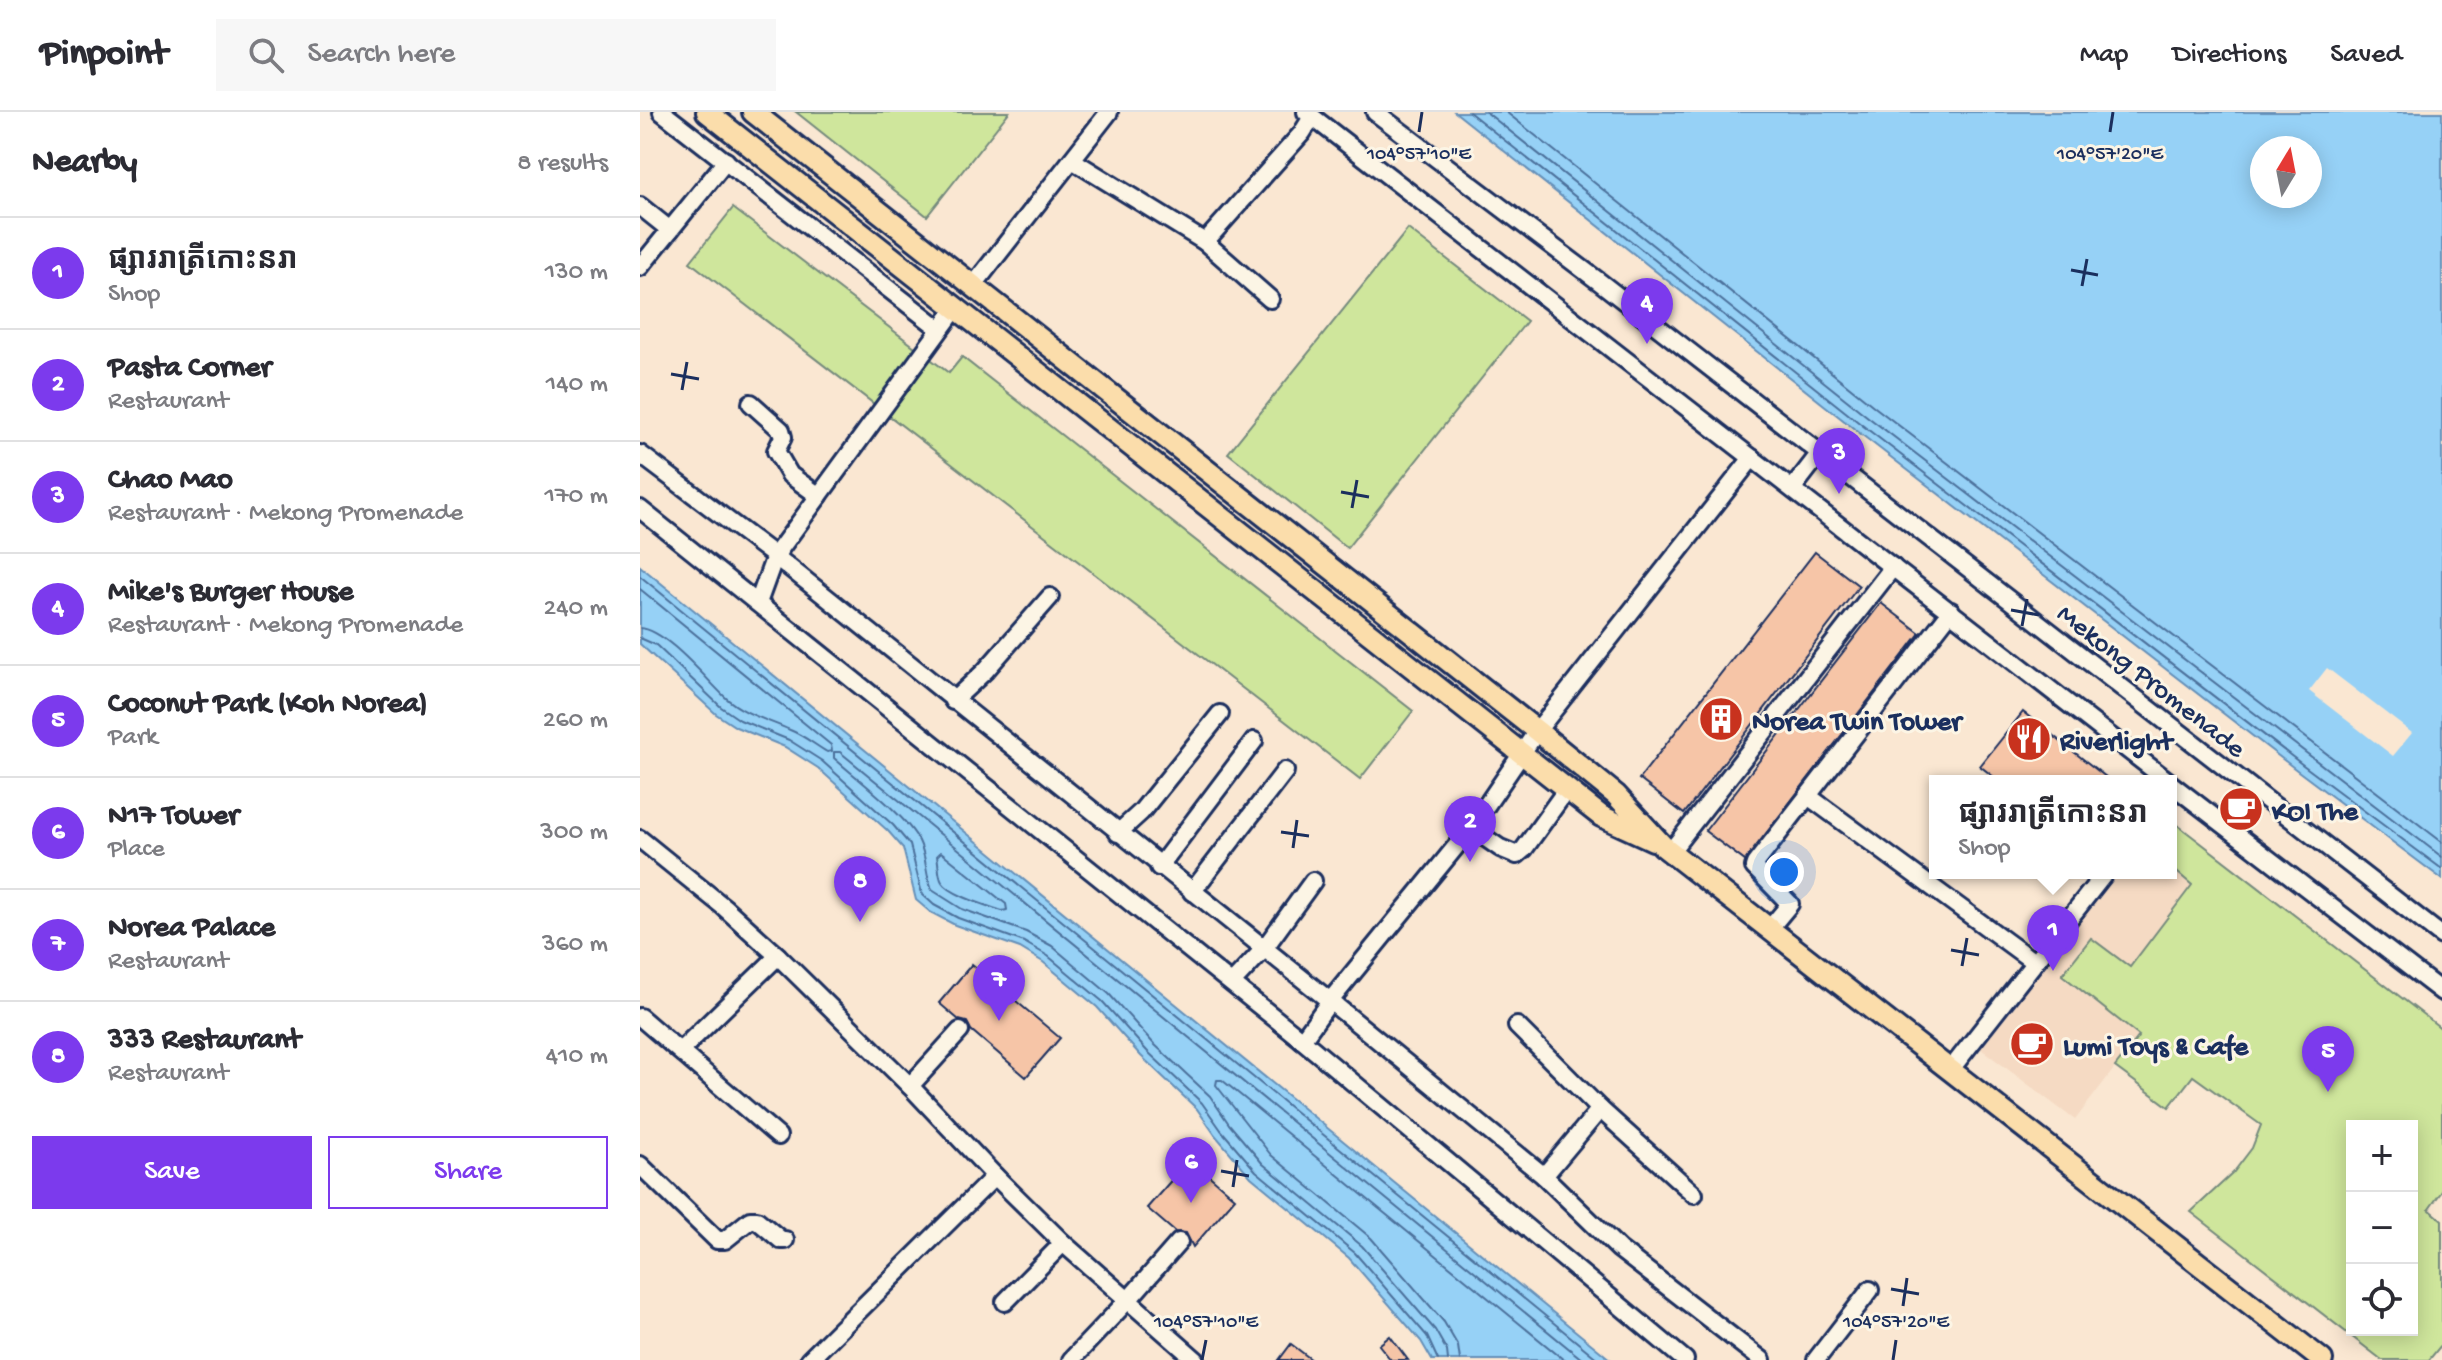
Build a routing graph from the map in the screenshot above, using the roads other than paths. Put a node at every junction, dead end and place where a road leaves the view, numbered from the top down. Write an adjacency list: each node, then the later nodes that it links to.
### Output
1 (662, 112): 8 (street)
2 (707, 112): 15 (main road)
3 (753, 112): 13 (main road)
4 (1109, 112): 7 (street)
5 (1375, 112): 18 (street, Mekong Promenade)
6 (1309, 114): 11 (street); 20 (street)
7 (1072, 160): 11 (street); 13 (street)
8 (726, 161): 10 (street); 16 (street)
9 (640, 206): 10 (street)
10 (670, 230): 12 (street)
11 (1205, 242): 14 (street)
12 (640, 267)
13 (973, 286): 31 (main road)
14 (1270, 299)
15 (956, 308): 16 (street); 33 (main road)
16 (940, 329): 22 (street)
17 (751, 403): 22 (street)
18 (1820, 453): 21 (street); 48 (street, Mekong Promenade)
19 (640, 454): 24 (street)
20 (1752, 458): 21 (street); 31 (street)
21 (1793, 488): 25 (street)
22 (819, 496): 24 (street)
23 (640, 509): 27 (street)
24 (775, 556): 27 (street); 29 (street)
25 (1893, 567): 28 (street); 42 (street)
26 (1050, 597): 29 (street)
27 (758, 603): 52 (street)
28 (1951, 611): 35 (street); 38 (street)
29 (953, 701): 40 (street)
30 (1220, 714): 40 (street)
31 (1537, 731): 33 (street); 42 (main road)
32 (1254, 741): 43 (street)
33 (1522, 753): 36 (main road); 39 (street)
34 (1285, 771): 46 (street)
35 (2157, 775)
36 (1567, 789): 39 (street); 42 (main road)
37 (2177, 791): 53 (street)
38 (1808, 796): 47 (street); 51 (street)
39 (1471, 828): 54 (street)
40 (1118, 833): 43 (street)
41 (640, 839): 50 (street)
42 (1667, 848): 47 (main road)
43 (1159, 867): 46 (street)
44 (2100, 879): 51 (street)
45 (1313, 881): 49 (street)
46 (1192, 892): 49 (street)
47 (1770, 928): 60 (main road)
48 (2442, 936)
49 (1263, 950): 52 (street); 54 (street)
50 (778, 956): 59 (street); 61 (street)
51 (2034, 962): 60 (street)
52 (1232, 983): 58 (street)
53 (2442, 992)
54 (1330, 1001): 58 (street); 66 (street)
55 (640, 1017): 59 (street)
56 (1517, 1026): 62 (street)
57 (960, 1031): 61 (street)
58 (1302, 1040): 77 (street)
59 (680, 1051): 63 (street)
60 (1951, 1069): 80 (main road)
61 (910, 1086): 65 (street)
62 (1600, 1109): 66 (street); 67 (street)
63 (778, 1136)
64 (640, 1165): 68 (street)
65 (995, 1176): 70 (street); 74 (street)
66 (1544, 1176): 78 (street)
67 (1694, 1194)
68 (785, 1240)
69 (1179, 1242): 72 (street)
70 (1063, 1243): 72 (street); 73 (street)
71 (1870, 1290): 79 (street)
72 (1129, 1299): 75 (street); 76 (street)
73 (1005, 1302)
74 (809, 1360)
75 (1071, 1360)
76 (1196, 1360)
77 (1685, 1360)
78 (1762, 1360)
79 (1816, 1360)
80 (2322, 1360)

